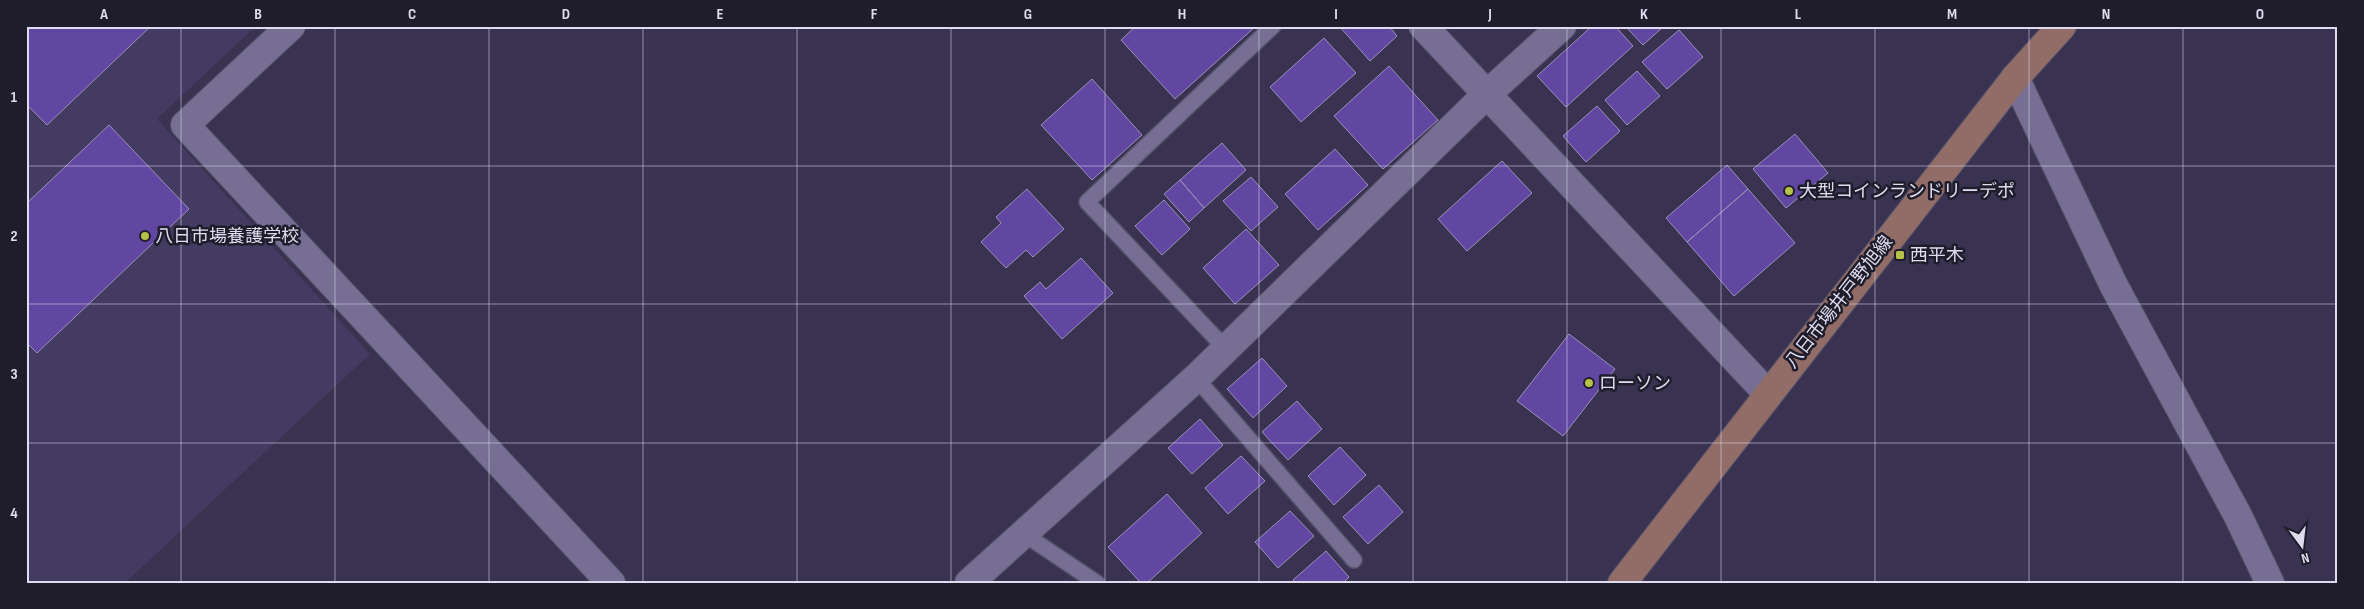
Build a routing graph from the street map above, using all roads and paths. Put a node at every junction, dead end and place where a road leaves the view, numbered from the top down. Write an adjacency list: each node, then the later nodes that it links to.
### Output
1 (291, 26): 13 (street)
2 (1273, 26): 8 (lane)
3 (1423, 26): 7 (street)
4 (1562, 26): 7 (street)
5 (2062, 26): 6 (main road, 八日市場井戸野旭線)
6 (2015, 78): 10 (main road, 八日市場井戸野旭線); 17 (street)
7 (1486, 95): 8 (street); 10 (street)
8 (1226, 349): 9 (street)
9 (1196, 378): 11 (street); 12 (lane)
10 (1768, 394): 16 (main road, 八日市場井戸野旭線)
11 (1024, 534): 14 (street); 15 (lane)
12 (1354, 560)
13 (611, 583)
14 (969, 583)
15 (1097, 583)
16 (1622, 583)
17 (2270, 583)

